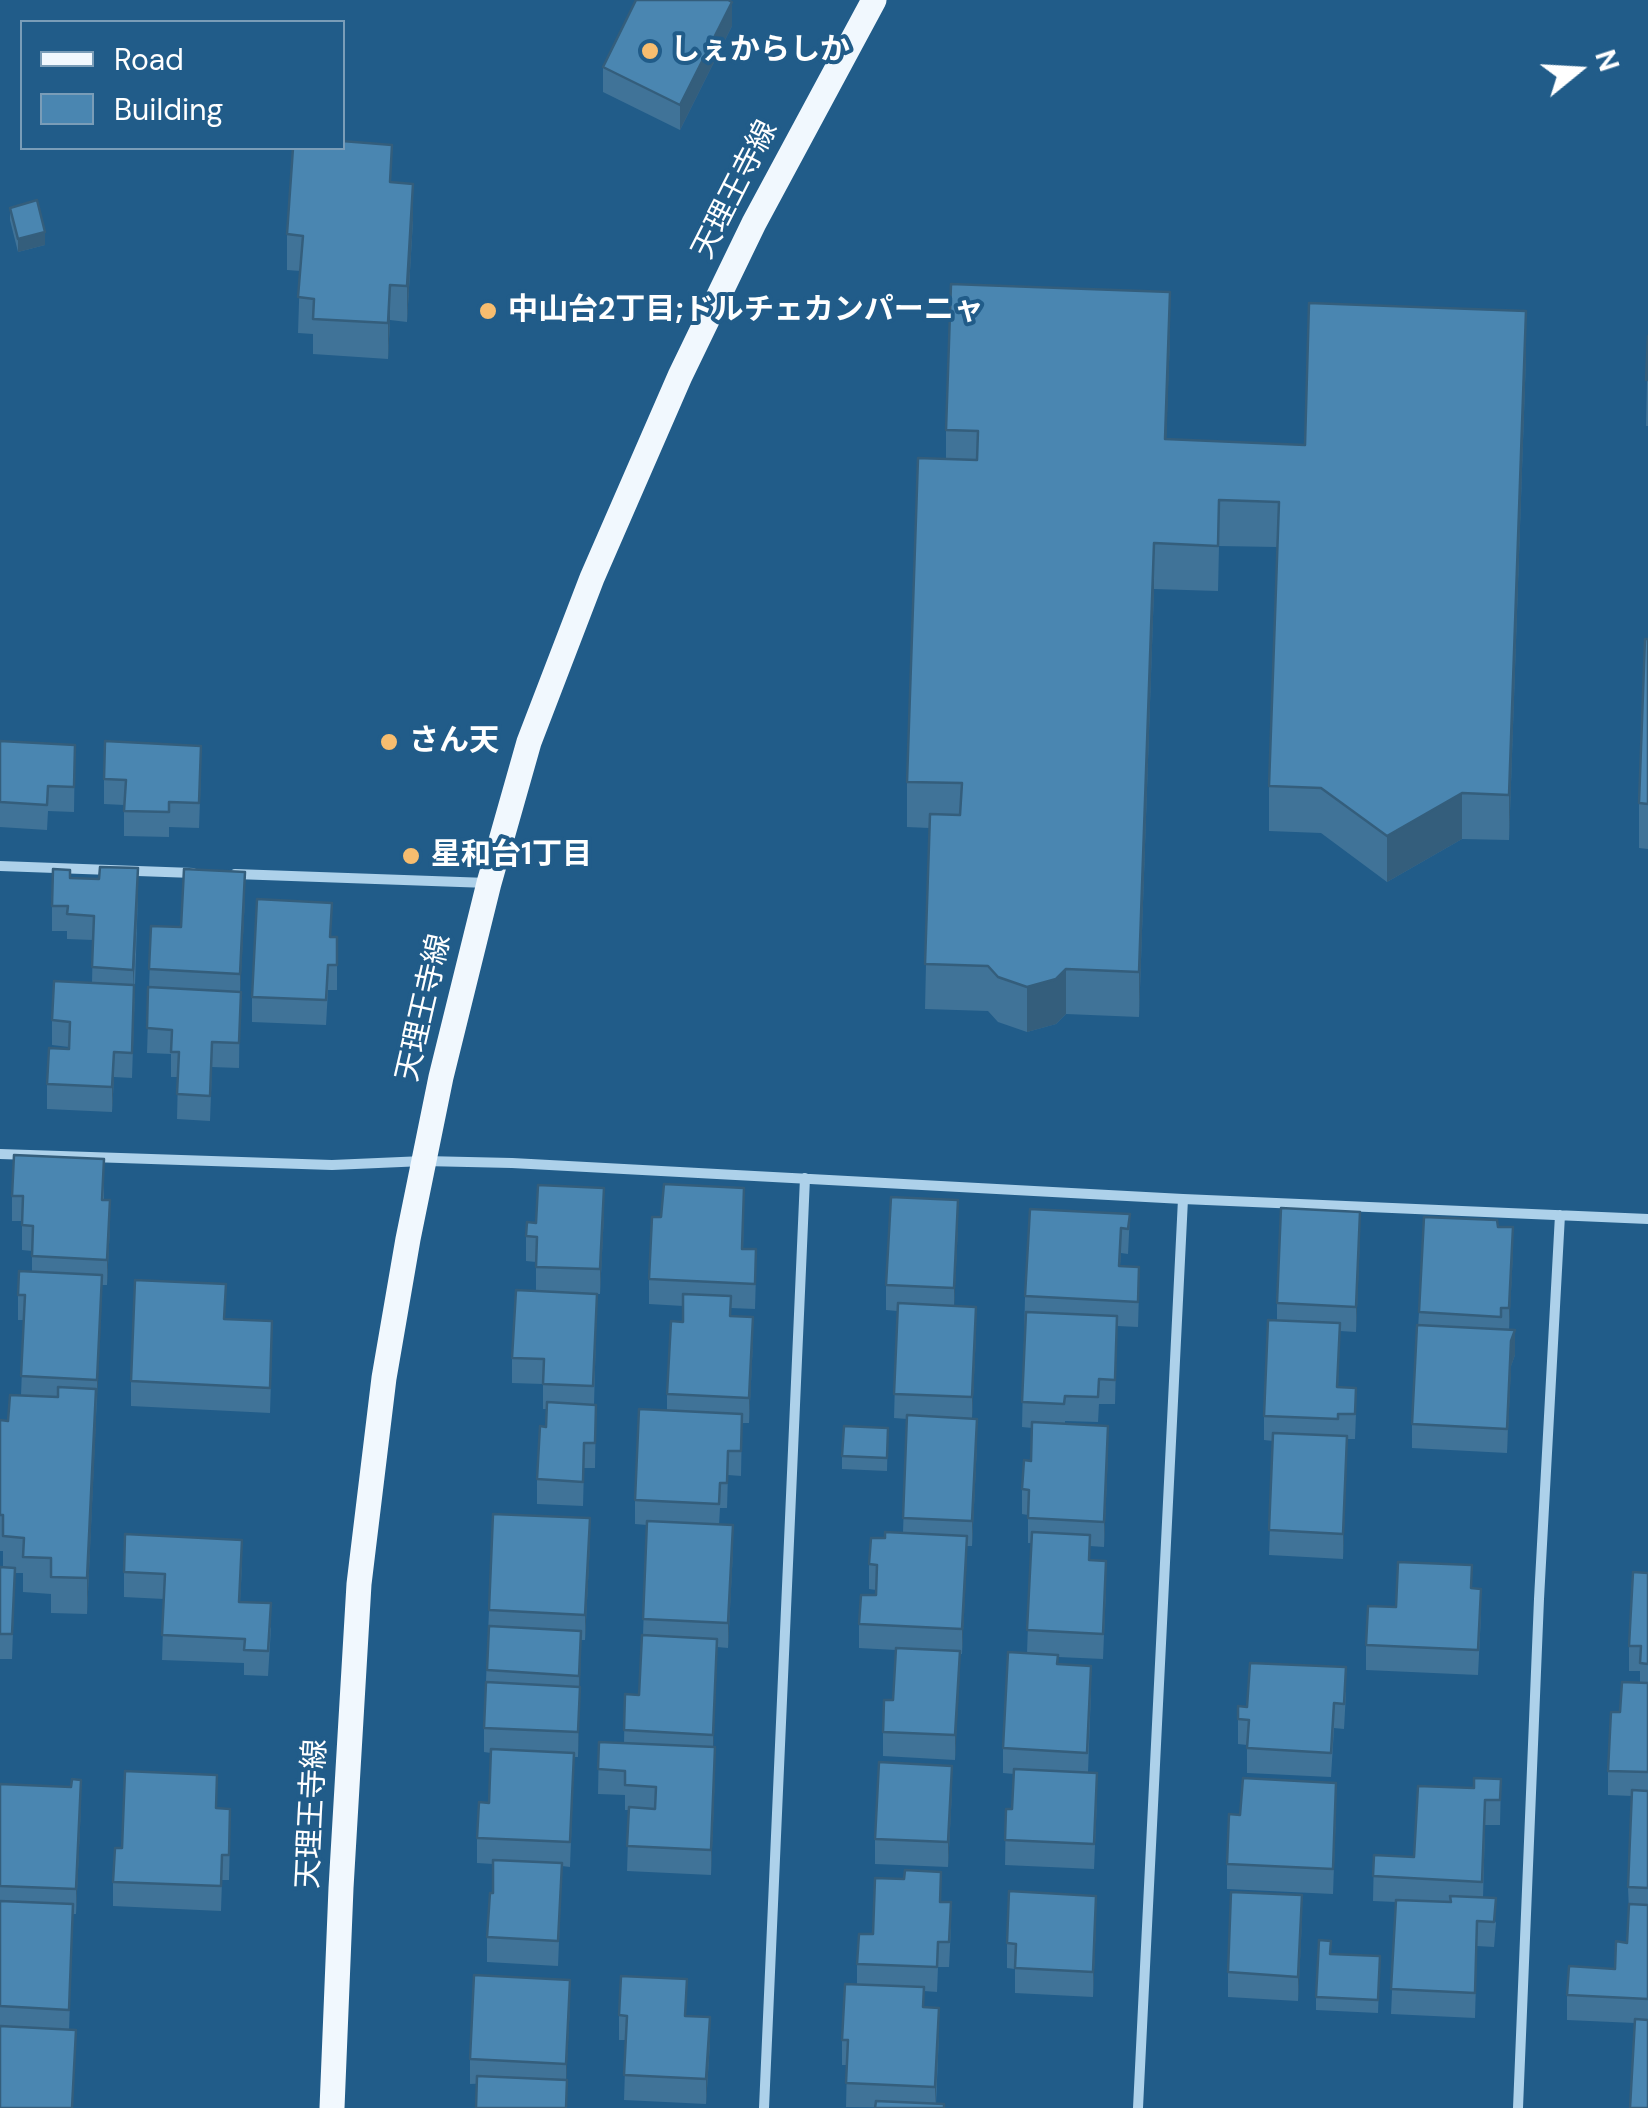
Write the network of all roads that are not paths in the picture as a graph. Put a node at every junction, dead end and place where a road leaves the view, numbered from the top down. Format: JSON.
{"nodes":[{"id":1,"x":874,"y":0,"type":"edge"},
{"id":2,"x":0,"y":866,"type":"edge"},
{"id":3,"x":210,"y":873,"type":"edge"},
{"id":4,"x":230,"y":874,"type":"edge"},
{"id":5,"x":489,"y":883,"type":"junction"},
{"id":6,"x":0,"y":1154,"type":"edge"},
{"id":7,"x":424,"y":1161,"type":"junction"},
{"id":8,"x":805,"y":1178,"type":"junction"},
{"id":9,"x":1182,"y":1199,"type":"junction"},
{"id":10,"x":1560,"y":1215,"type":"junction"},
{"id":11,"x":1648,"y":1219,"type":"edge"},
{"id":12,"x":332,"y":2108,"type":"edge"},
{"id":13,"x":764,"y":2108,"type":"edge"},
{"id":14,"x":1138,"y":2108,"type":"edge"},
{"id":15,"x":1518,"y":2108,"type":"edge"}],
"edges":[{"from":1,"to":5,"type":"main road","name":"天理王寺線"},
{"from":2,"to":3,"type":"street"},
{"from":4,"to":5,"type":"street"},
{"from":5,"to":7,"type":"main road","name":"天理王寺線"},
{"from":6,"to":7,"type":"street"},
{"from":7,"to":8,"type":"street"},
{"from":7,"to":12,"type":"main road","name":"天理王寺線"},
{"from":8,"to":9,"type":"street"},
{"from":8,"to":13,"type":"street"},
{"from":9,"to":10,"type":"street"},
{"from":9,"to":14,"type":"street"},
{"from":10,"to":11,"type":"street"},
{"from":10,"to":15,"type":"street"}]}
